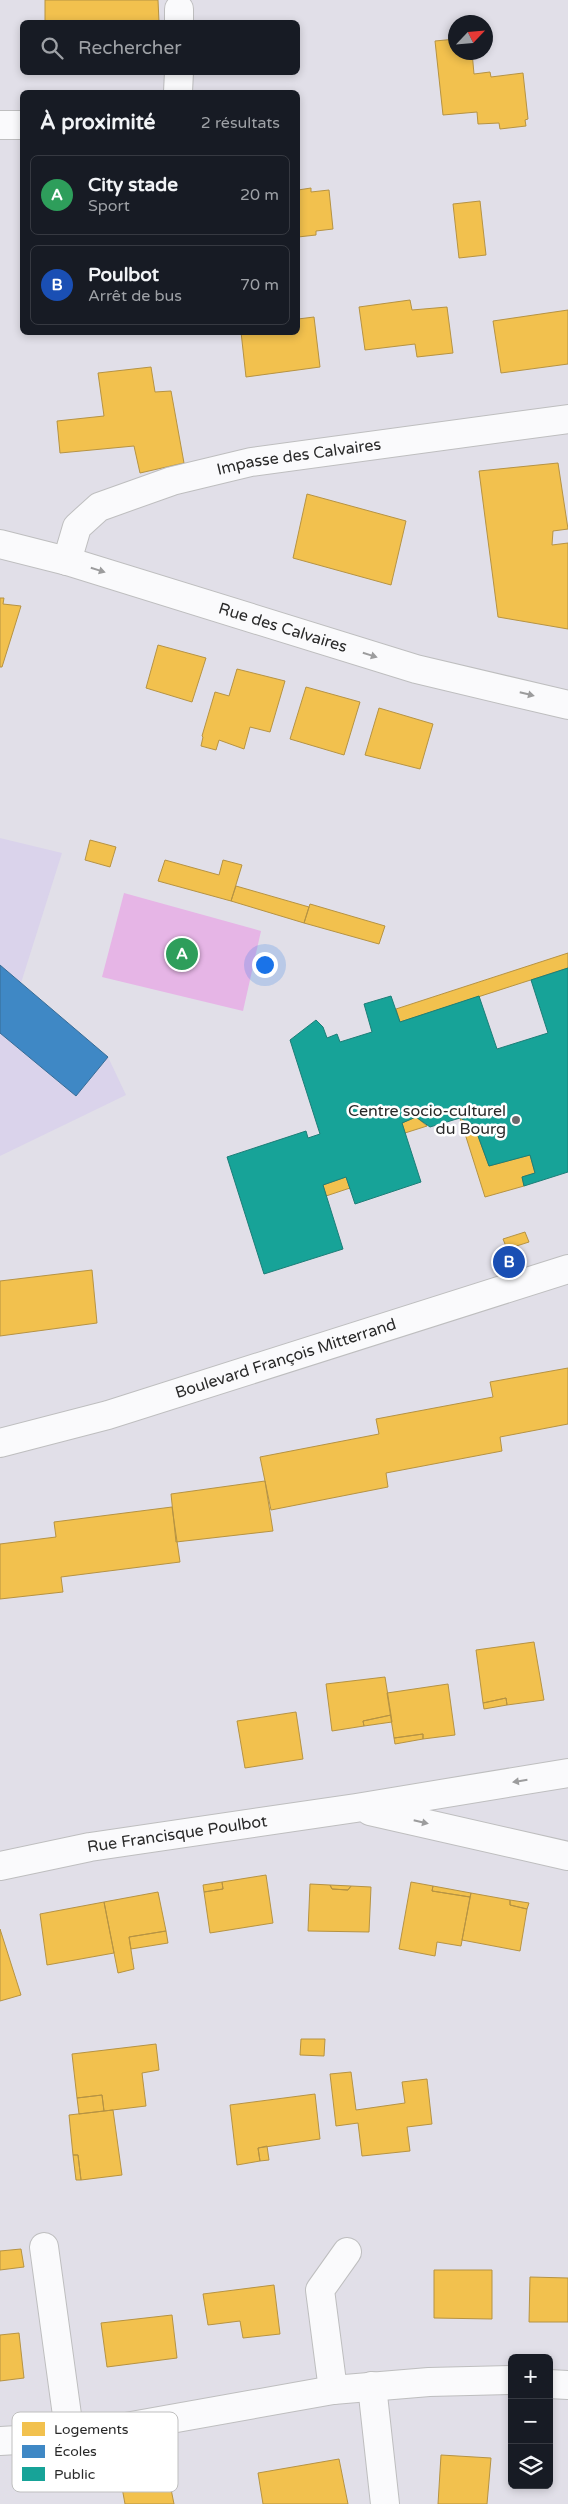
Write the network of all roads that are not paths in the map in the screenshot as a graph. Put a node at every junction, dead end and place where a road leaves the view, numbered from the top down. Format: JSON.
{"nodes":[{"id":1,"x":179,"y":75,"type":"edge"},
{"id":2,"x":178,"y":90,"type":"edge"},
{"id":3,"x":20,"y":125,"type":"edge"},
{"id":4,"x":0,"y":126,"type":"edge"},
{"id":5,"x":568,"y":419,"type":"edge"},
{"id":6,"x":0,"y":544,"type":"edge"},
{"id":7,"x":67,"y":561,"type":"junction"},
{"id":8,"x":568,"y":705,"type":"edge"},
{"id":9,"x":568,"y":1269,"type":"edge"},
{"id":10,"x":0,"y":1443,"type":"edge"},
{"id":11,"x":568,"y":1773,"type":"edge"},
{"id":12,"x":356,"y":1808,"type":"junction"},
{"id":13,"x":568,"y":1856,"type":"edge"},
{"id":14,"x":0,"y":1866,"type":"edge"},
{"id":15,"x":44,"y":2247,"type":"dead end"},
{"id":16,"x":346,"y":2252,"type":"dead end"},
{"id":17,"x":508,"y":2380,"type":"edge"},
{"id":18,"x":553,"y":2384,"type":"edge"},
{"id":19,"x":568,"y":2385,"type":"edge"},
{"id":20,"x":372,"y":2386,"type":"junction"},
{"id":21,"x":333,"y":2390,"type":"junction"},
{"id":22,"x":67,"y":2412,"type":"edge"},
{"id":23,"x":178,"y":2418,"type":"edge"},
{"id":24,"x":385,"y":2504,"type":"edge"}],
"edges":[{"from":1,"to":2,"type":"street"},
{"from":3,"to":4,"type":"street"},
{"from":5,"to":7,"type":"street","name":"Impasse des Calvaires"},
{"from":6,"to":7,"type":"street","name":"Rue des Calvaires"},
{"from":7,"to":8,"type":"street","name":"Rue des Calvaires","one_way":true},
{"from":9,"to":10,"type":"street","name":"Boulevard François Mitterrand"},
{"from":11,"to":12,"type":"street","name":"Rue Francisque Poulbot","one_way":true},
{"from":12,"to":13,"type":"street","name":"Rue Francisque Poulbot","one_way":true},
{"from":12,"to":14,"type":"street","name":"Rue Francisque Poulbot"},
{"from":15,"to":22,"type":"street"},
{"from":16,"to":21,"type":"street"},
{"from":17,"to":20,"type":"street"},
{"from":18,"to":19,"type":"street"},
{"from":20,"to":21,"type":"street"},
{"from":20,"to":24,"type":"street"},
{"from":21,"to":23,"type":"street"}]}
